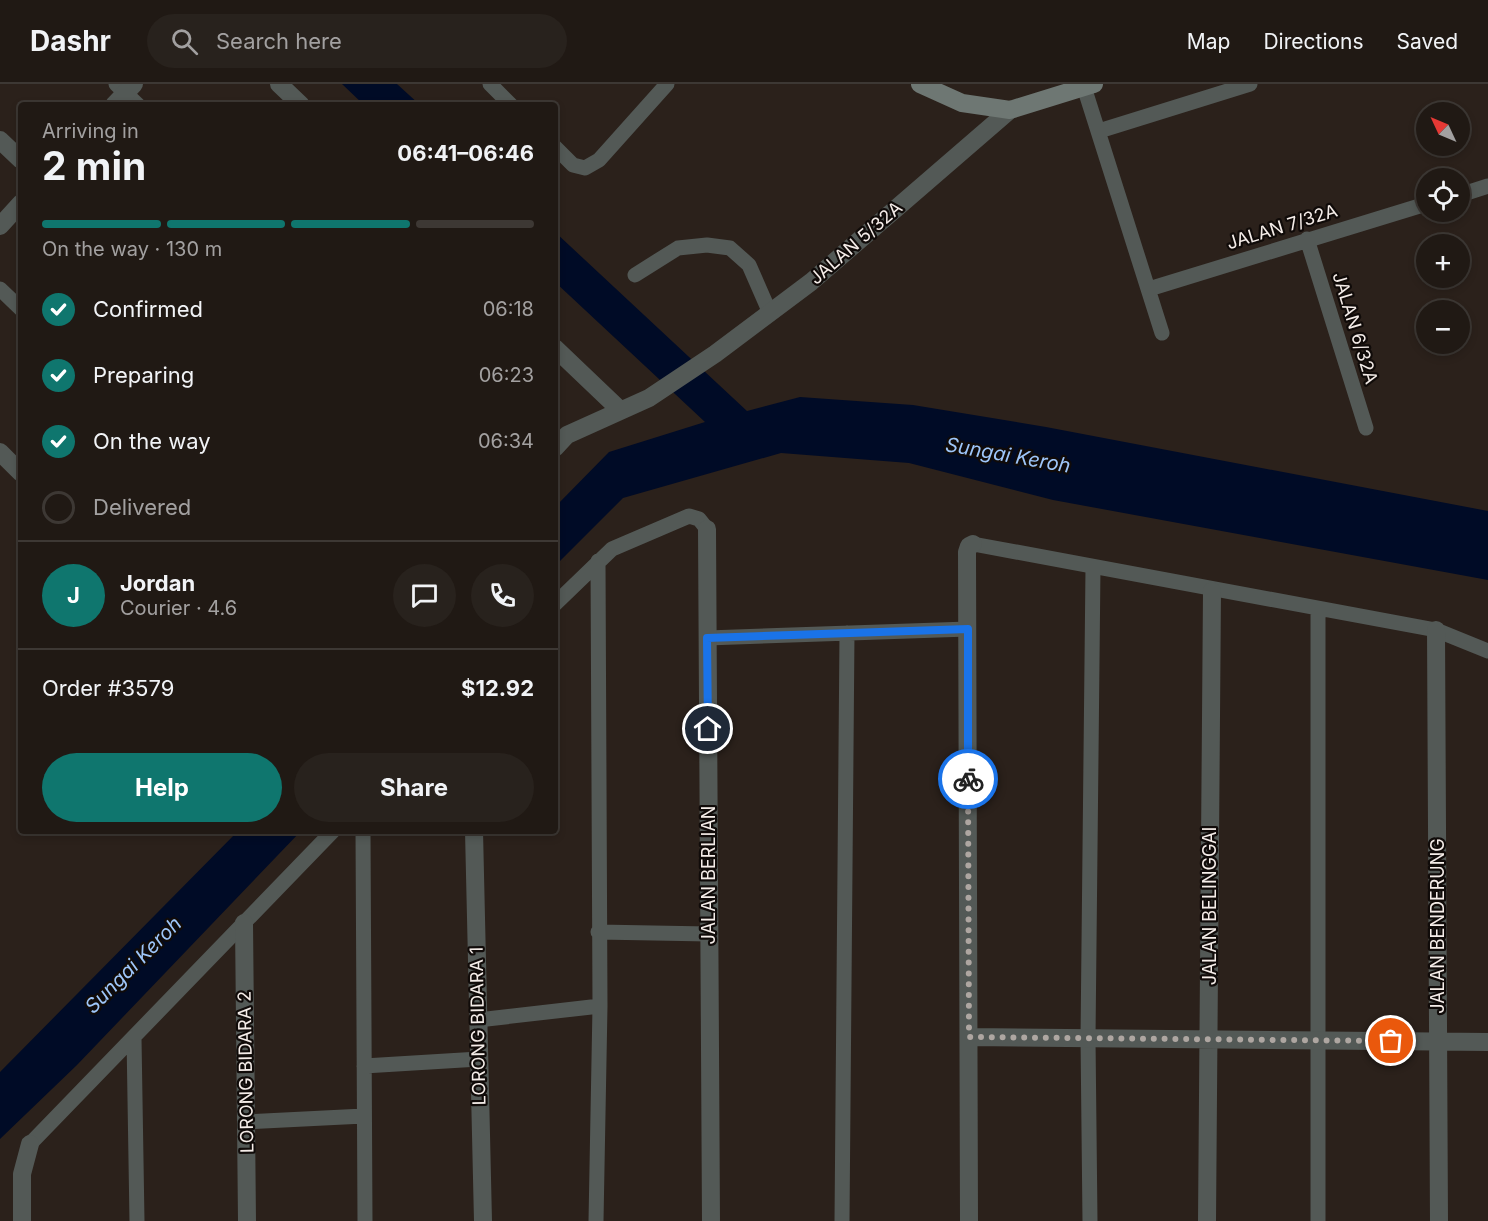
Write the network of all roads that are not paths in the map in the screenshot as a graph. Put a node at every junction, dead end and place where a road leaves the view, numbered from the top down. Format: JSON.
{"nodes":[{"id":1,"x":279,"y":84,"type":"edge"},
{"id":2,"x":490,"y":84,"type":"edge"},
{"id":3,"x":668,"y":84,"type":"edge"},
{"id":4,"x":920,"y":84,"type":"edge"},
{"id":5,"x":1250,"y":84,"type":"edge"},
{"id":6,"x":1089,"y":86,"type":"edge"},
{"id":7,"x":298,"y":102,"type":"edge"},
{"id":8,"x":508,"y":102,"type":"edge"},
{"id":9,"x":1010,"y":110,"type":"junction"},
{"id":10,"x":1099,"y":131,"type":"junction"},
{"id":11,"x":0,"y":140,"type":"edge"},
{"id":12,"x":558,"y":150,"type":"edge"},
{"id":13,"x":18,"y":157,"type":"edge"},
{"id":14,"x":1488,"y":186,"type":"edge"},
{"id":15,"x":1470,"y":192,"type":"edge"},
{"id":16,"x":18,"y":206,"type":"edge"},
{"id":17,"x":1416,"y":207,"type":"edge"},
{"id":18,"x":0,"y":226,"type":"edge"},
{"id":19,"x":1307,"y":239,"type":"junction"},
{"id":20,"x":635,"y":275,"type":"dead end"},
{"id":21,"x":0,"y":289,"type":"edge"},
{"id":22,"x":1149,"y":289,"type":"junction"},
{"id":23,"x":18,"y":306,"type":"edge"},
{"id":24,"x":770,"y":313,"type":"junction"},
{"id":25,"x":1162,"y":333,"type":"dead end"},
{"id":26,"x":558,"y":351,"type":"edge"},
{"id":27,"x":620,"y":410,"type":"junction"},
{"id":28,"x":1366,"y":428,"type":"dead end"},
{"id":29,"x":558,"y":445,"type":"edge"},
{"id":30,"x":0,"y":452,"type":"edge"},
{"id":31,"x":18,"y":470,"type":"edge"},
{"id":32,"x":707,"y":529,"type":"joint"},
{"id":33,"x":974,"y":544,"type":"joint"},
{"id":34,"x":598,"y":561,"type":"junction"},
{"id":35,"x":1093,"y":567,"type":"junction"},
{"id":36,"x":1212,"y":591,"type":"junction"},
{"id":37,"x":558,"y":601,"type":"edge"},
{"id":38,"x":1318,"y":609,"type":"junction"},
{"id":39,"x":968,"y":629,"type":"junction"},
{"id":40,"x":1436,"y":630,"type":"junction"},
{"id":41,"x":847,"y":633,"type":"junction"},
{"id":42,"x":707,"y":638,"type":"junction"},
{"id":43,"x":1488,"y":651,"type":"edge"},
{"id":44,"x":330,"y":834,"type":"edge"},
{"id":45,"x":363,"y":834,"type":"edge"},
{"id":46,"x":474,"y":834,"type":"edge"},
{"id":47,"x":244,"y":923,"type":"junction"},
{"id":48,"x":598,"y":932,"type":"junction"},
{"id":49,"x":709,"y":934,"type":"junction"},
{"id":50,"x":600,"y":1006,"type":"junction"},
{"id":51,"x":478,"y":1020,"type":"junction"},
{"id":52,"x":969,"y":1037,"type":"junction"},
{"id":53,"x":134,"y":1038,"type":"junction"},
{"id":54,"x":1088,"y":1038,"type":"junction"},
{"id":55,"x":1209,"y":1039,"type":"junction"},
{"id":56,"x":1320,"y":1040,"type":"junction"},
{"id":57,"x":1438,"y":1041,"type":"junction"},
{"id":58,"x":1488,"y":1042,"type":"edge"},
{"id":59,"x":479,"y":1059,"type":"junction"},
{"id":60,"x":364,"y":1066,"type":"junction"},
{"id":61,"x":364,"y":1116,"type":"junction"},
{"id":62,"x":246,"y":1122,"type":"junction"},
{"id":63,"x":30,"y":1144,"type":"joint"},
{"id":64,"x":22,"y":1221,"type":"edge"},
{"id":65,"x":137,"y":1221,"type":"edge"},
{"id":66,"x":247,"y":1221,"type":"edge"},
{"id":67,"x":365,"y":1221,"type":"edge"},
{"id":68,"x":483,"y":1221,"type":"edge"},
{"id":69,"x":596,"y":1221,"type":"edge"},
{"id":70,"x":711,"y":1221,"type":"edge"},
{"id":71,"x":842,"y":1221,"type":"edge"},
{"id":72,"x":969,"y":1221,"type":"edge"},
{"id":73,"x":1090,"y":1221,"type":"edge"},
{"id":74,"x":1207,"y":1221,"type":"edge"},
{"id":75,"x":1318,"y":1221,"type":"edge"},
{"id":76,"x":1439,"y":1221,"type":"edge"}],
"edges":[{"from":1,"to":7,"type":"street"},
{"from":2,"to":8,"type":"lane"},
{"from":3,"to":12,"type":"lane"},
{"from":4,"to":9,"type":"street"},
{"from":5,"to":10,"type":"lane"},
{"from":6,"to":9,"type":"street","name":"JALAN 5/32A"},
{"from":6,"to":10,"type":"lane"},
{"from":9,"to":24,"type":"street","name":"JALAN 5/32A"},
{"from":10,"to":22,"type":"lane"},
{"from":11,"to":13,"type":"street"},
{"from":14,"to":15,"type":"lane"},
{"from":16,"to":18,"type":"street"},
{"from":17,"to":19,"type":"lane","name":"JALAN 7/32A"},
{"from":19,"to":22,"type":"lane","name":"JALAN 7/32A"},
{"from":19,"to":28,"type":"lane","name":"JALAN 6/32A"},
{"from":20,"to":24,"type":"lane"},
{"from":21,"to":23,"type":"lane"},
{"from":22,"to":25,"type":"lane"},
{"from":24,"to":27,"type":"street","name":"JALAN 5/32A"},
{"from":26,"to":27,"type":"street"},
{"from":27,"to":29,"type":"street","name":"JALAN 5/32A"},
{"from":30,"to":31,"type":"street"},
{"from":32,"to":34,"type":"lane"},
{"from":32,"to":42,"type":"street","name":"JALAN BERLIAN"},
{"from":33,"to":35,"type":"lane"},
{"from":33,"to":39,"type":"street"},
{"from":34,"to":37,"type":"lane"},
{"from":34,"to":48,"type":"lane"},
{"from":35,"to":36,"type":"lane"},
{"from":35,"to":54,"type":"lane"},
{"from":36,"to":38,"type":"lane"},
{"from":36,"to":55,"type":"street","name":"JALAN BELINGGAI"},
{"from":38,"to":40,"type":"lane"},
{"from":38,"to":56,"type":"lane"},
{"from":39,"to":41,"type":"lane"},
{"from":39,"to":52,"type":"street"},
{"from":40,"to":43,"type":"lane"},
{"from":40,"to":57,"type":"street","name":"JALAN BENDERUNG"},
{"from":41,"to":42,"type":"lane"},
{"from":41,"to":71,"type":"lane"},
{"from":42,"to":49,"type":"street","name":"JALAN BERLIAN"},
{"from":44,"to":47,"type":"lane"},
{"from":45,"to":60,"type":"lane"},
{"from":46,"to":51,"type":"street","name":"LORONG BIDARA 1"},
{"from":47,"to":53,"type":"lane"},
{"from":47,"to":62,"type":"street","name":"LORONG BIDARA 2"},
{"from":48,"to":49,"type":"lane"},
{"from":48,"to":50,"type":"lane"},
{"from":49,"to":70,"type":"street","name":"JALAN BERLIAN"},
{"from":50,"to":51,"type":"lane"},
{"from":50,"to":69,"type":"lane"},
{"from":51,"to":59,"type":"street","name":"LORONG BIDARA 1"},
{"from":52,"to":54,"type":"street"},
{"from":52,"to":72,"type":"street"},
{"from":53,"to":63,"type":"lane"},
{"from":53,"to":65,"type":"lane"},
{"from":54,"to":55,"type":"street"},
{"from":54,"to":73,"type":"lane"},
{"from":55,"to":56,"type":"street"},
{"from":55,"to":74,"type":"street","name":"JALAN BELINGGAI"},
{"from":56,"to":57,"type":"street"},
{"from":56,"to":75,"type":"lane"},
{"from":57,"to":58,"type":"street"},
{"from":57,"to":76,"type":"street","name":"JALAN BENDERUNG"},
{"from":59,"to":60,"type":"lane"},
{"from":59,"to":68,"type":"street","name":"LORONG BIDARA 1"},
{"from":60,"to":61,"type":"lane"},
{"from":61,"to":62,"type":"lane"},
{"from":61,"to":67,"type":"lane"},
{"from":62,"to":66,"type":"street","name":"LORONG BIDARA 2"},
{"from":63,"to":64,"type":"street"}]}
